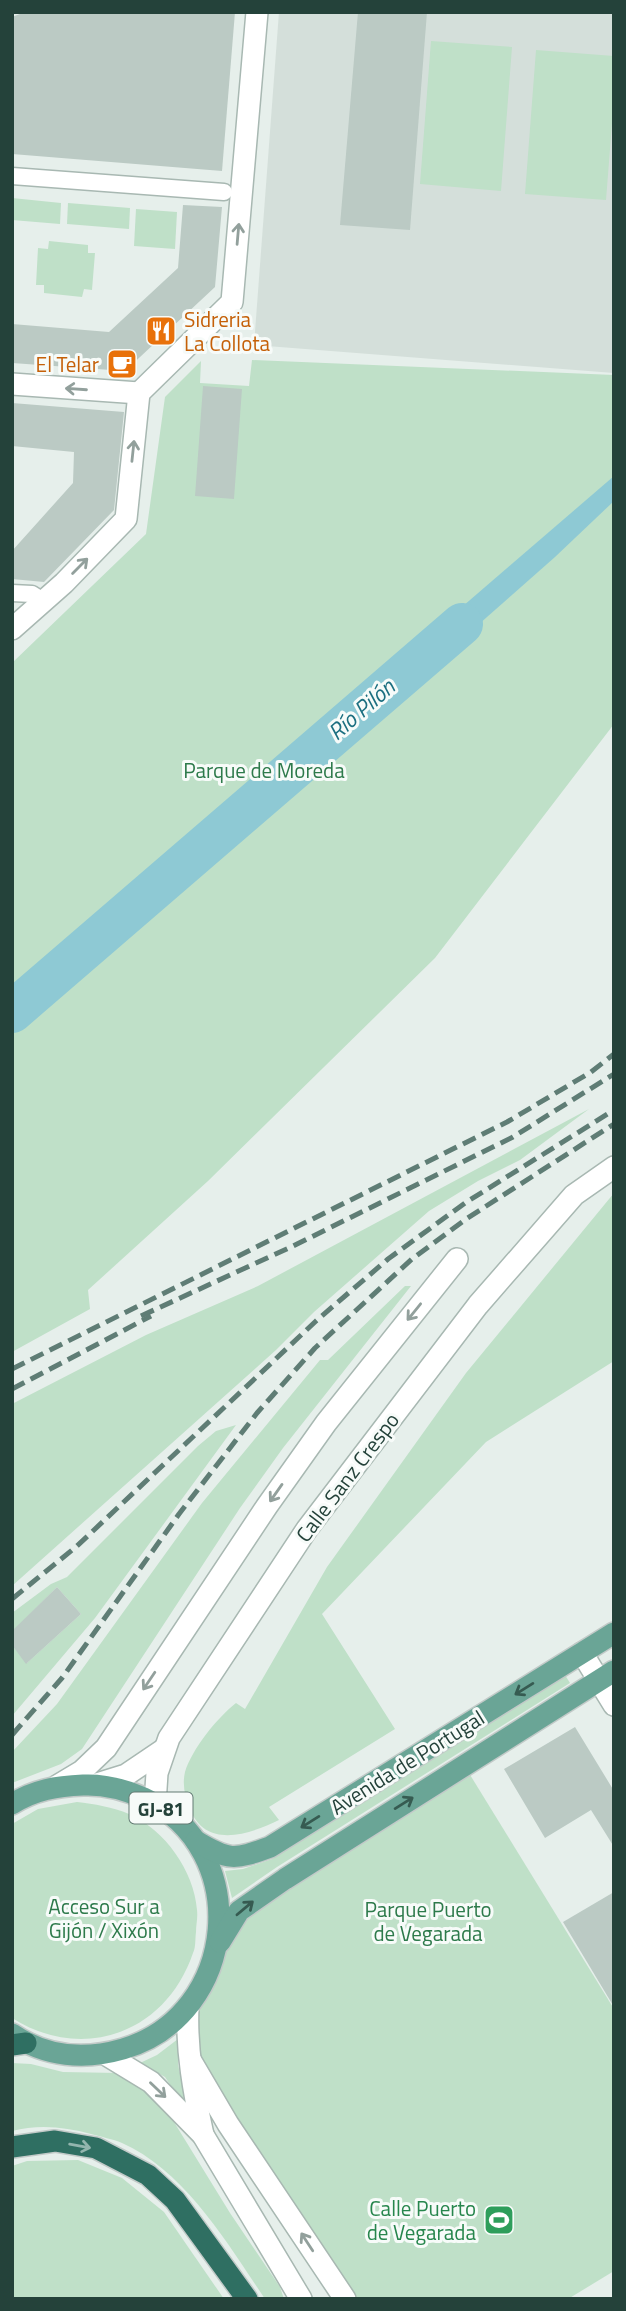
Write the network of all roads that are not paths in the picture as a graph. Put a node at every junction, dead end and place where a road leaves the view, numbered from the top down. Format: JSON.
{"nodes":[{"id":1,"x":257,"y":12,"type":"edge"},
{"id":2,"x":12,"y":176,"type":"edge"},
{"id":3,"x":224,"y":192,"type":"dead end"},
{"id":4,"x":12,"y":384,"type":"edge"},
{"id":5,"x":139,"y":393,"type":"junction"},
{"id":6,"x":12,"y":593,"type":"edge"},
{"id":7,"x":43,"y":601,"type":"junction"},
{"id":8,"x":12,"y":629,"type":"edge"},
{"id":9,"x":614,"y":1167,"type":"edge"},
{"id":10,"x":457,"y":1259,"type":"dead end"},
{"id":11,"x":614,"y":1633,"type":"edge"},
{"id":12,"x":582,"y":1653,"type":"junction"},
{"id":13,"x":606,"y":1675,"type":"edge"},
{"id":14,"x":614,"y":1705,"type":"edge"},
{"id":15,"x":163,"y":1750,"type":"junction"},
{"id":16,"x":97,"y":1784,"type":"junction"},
{"id":17,"x":57,"y":1786,"type":"junction"},
{"id":18,"x":12,"y":1804,"type":"edge"},
{"id":19,"x":155,"y":1804,"type":"junction"},
{"id":20,"x":194,"y":1839,"type":"junction"},
{"id":21,"x":217,"y":1947,"type":"junction"},
{"id":22,"x":188,"y":2007,"type":"junction"},
{"id":23,"x":17,"y":2041,"type":"edge"},
{"id":24,"x":105,"y":2054,"type":"junction"},
{"id":25,"x":191,"y":2062,"type":"junction"},
{"id":26,"x":203,"y":2135,"type":"junction"},
{"id":27,"x":12,"y":2147,"type":"edge"},
{"id":28,"x":247,"y":2299,"type":"edge"},
{"id":29,"x":301,"y":2299,"type":"edge"},
{"id":30,"x":345,"y":2299,"type":"edge"}],
"edges":[{"from":5,"to":1,"type":"street","one_way":true},
{"from":2,"to":3,"type":"street"},
{"from":5,"to":4,"type":"street","one_way":true},
{"from":7,"to":5,"type":"street","one_way":true},
{"from":6,"to":7,"type":"street"},
{"from":7,"to":8,"type":"street"},
{"from":9,"to":15,"type":"street","name":"Calle Sanz Crespo"},
{"from":10,"to":17,"type":"street","one_way":true},
{"from":11,"to":12,"type":"main road","name":"Avenida de Portugal"},
{"from":12,"to":13,"type":"street"},
{"from":12,"to":20,"type":"main road","name":"Avenida de Portugal","one_way":true},
{"from":13,"to":14,"type":"street"},
{"from":21,"to":13,"type":"main road","name":"Avenida de Portugal","one_way":true},
{"from":15,"to":16,"type":"street"},
{"from":15,"to":19,"type":"street","name":"Calle Sanz Crespo"},
{"from":16,"to":17,"type":"main road","number":"GJ-81"},
{"from":16,"to":19,"type":"main road","number":"GJ-81"},
{"from":17,"to":18,"type":"main road","number":"GJ-81"},
{"from":19,"to":20,"type":"main road","number":"GJ-81"},
{"from":20,"to":21,"type":"main road","number":"GJ-81"},
{"from":21,"to":22,"type":"main road","number":"GJ-81"},
{"from":22,"to":24,"type":"main road","number":"GJ-81"},
{"from":22,"to":25,"type":"street"},
{"from":23,"to":24,"type":"main road","number":"GJ-81"},
{"from":24,"to":26,"type":"street","one_way":true},
{"from":25,"to":26,"type":"street"},
{"from":30,"to":25,"type":"street","one_way":true},
{"from":26,"to":29,"type":"street"},
{"from":27,"to":28,"type":"highway","one_way":true}]}
